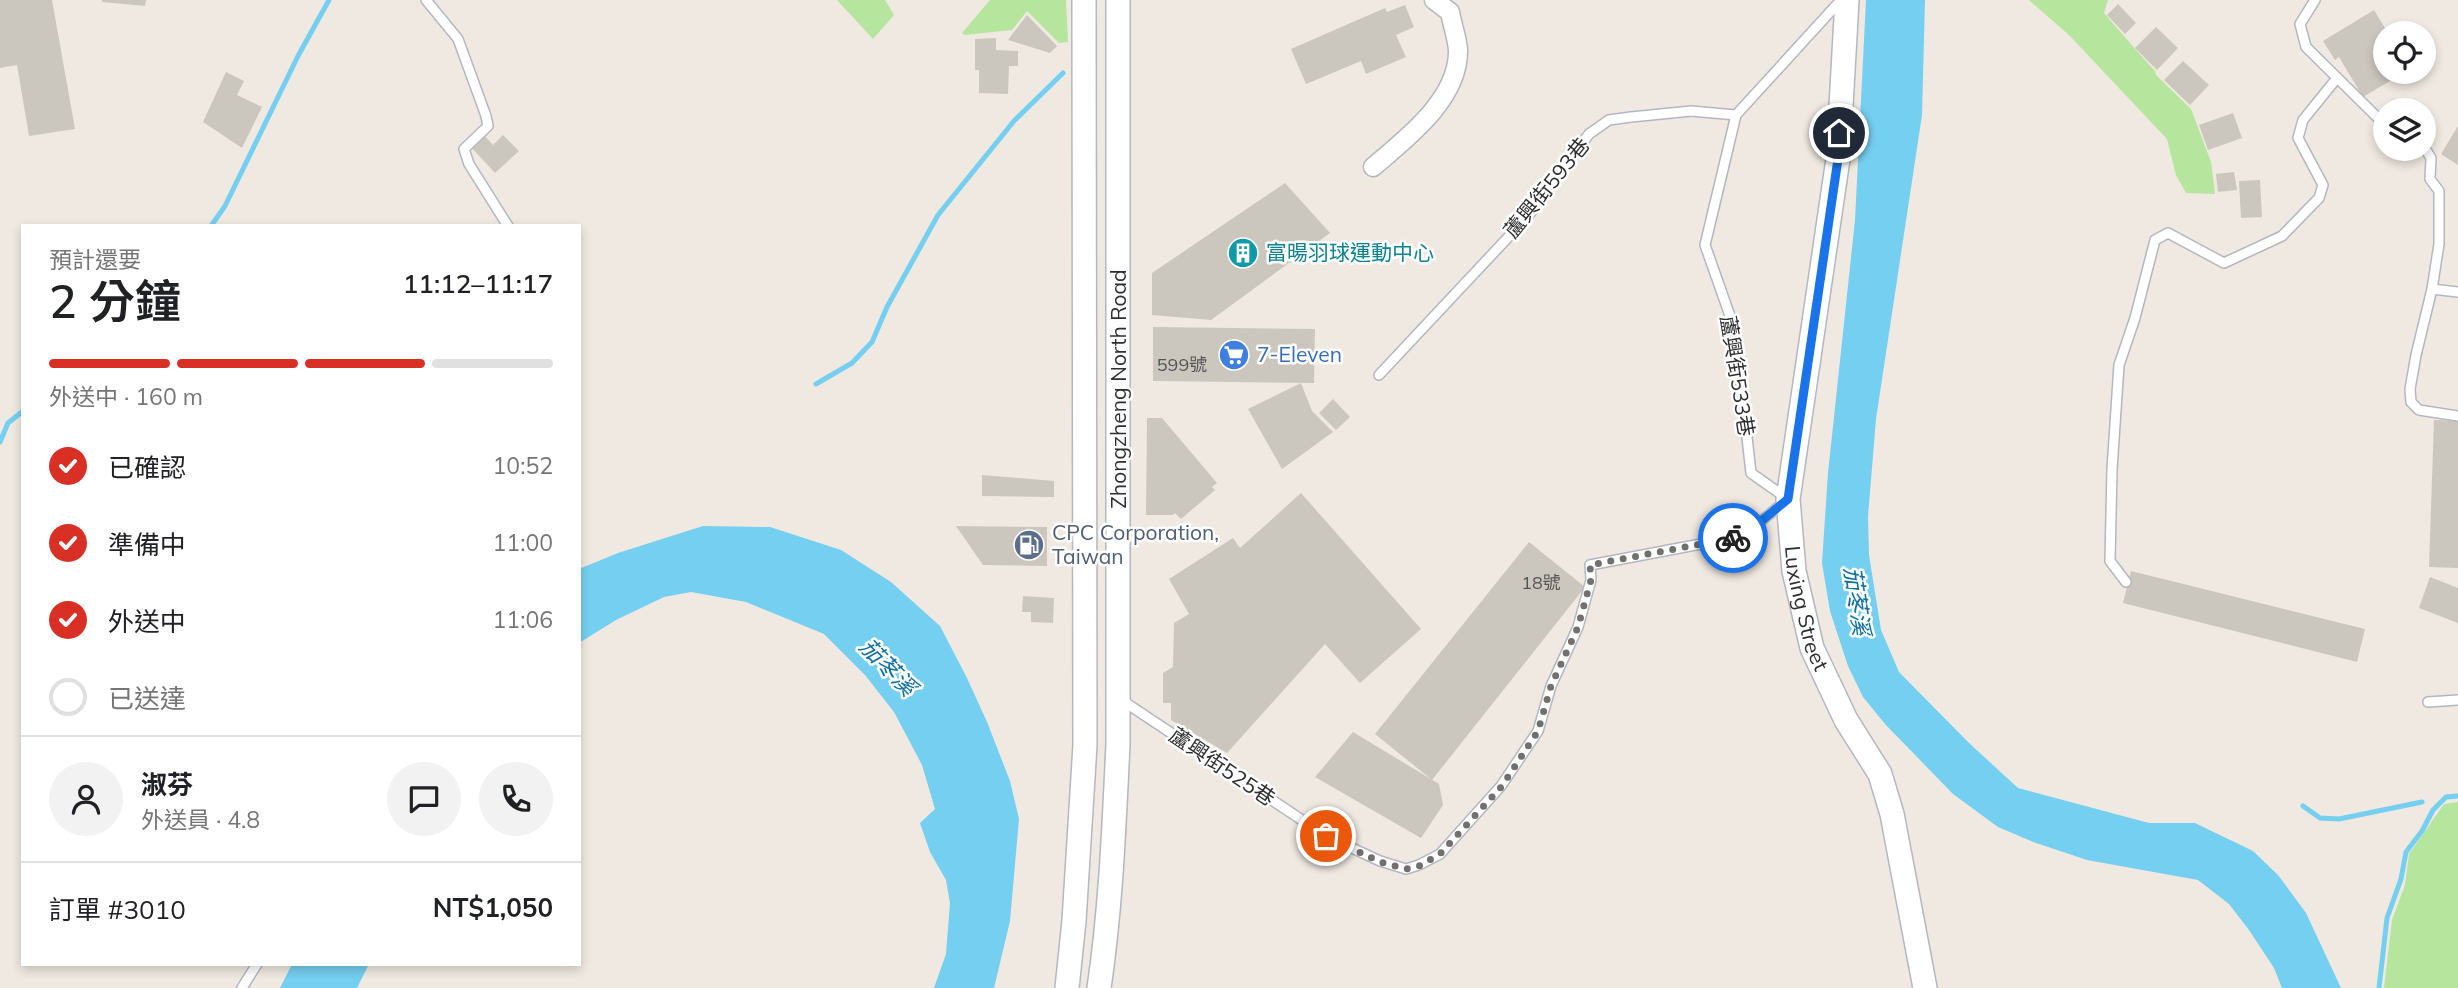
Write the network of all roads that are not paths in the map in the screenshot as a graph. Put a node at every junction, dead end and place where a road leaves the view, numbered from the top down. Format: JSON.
{"nodes":[{"id":1,"x":426,"y":0,"type":"edge"},
{"id":2,"x":1084,"y":0,"type":"edge"},
{"id":3,"x":1118,"y":0,"type":"edge"},
{"id":4,"x":1434,"y":0,"type":"edge"},
{"id":5,"x":1841,"y":0,"type":"edge"},
{"id":6,"x":1847,"y":0,"type":"edge"},
{"id":7,"x":2315,"y":0,"type":"edge"},
{"id":8,"x":2337,"y":78,"type":"junction"},
{"id":9,"x":2373,"y":113,"type":"edge"},
{"id":10,"x":1736,"y":115,"type":"junction"},
{"id":11,"x":2431,"y":161,"type":"edge"},
{"id":12,"x":1373,"y":167,"type":"dead end"},
{"id":13,"x":507,"y":224,"type":"edge"},
{"id":14,"x":2432,"y":289,"type":"junction"},
{"id":15,"x":2458,"y":292,"type":"edge"},
{"id":16,"x":1379,"y":375,"type":"dead end"},
{"id":17,"x":2458,"y":416,"type":"edge"},
{"id":18,"x":1788,"y":499,"type":"junction"},
{"id":19,"x":2126,"y":582,"type":"dead end"},
{"id":20,"x":1119,"y":698,"type":"junction"},
{"id":21,"x":2458,"y":700,"type":"edge"},
{"id":22,"x":2428,"y":702,"type":"dead end"},
{"id":23,"x":256,"y":966,"type":"edge"},
{"id":24,"x":1922,"y":985,"type":"edge"},
{"id":25,"x":242,"y":988,"type":"edge"},
{"id":26,"x":1067,"y":988,"type":"edge"},
{"id":27,"x":1100,"y":988,"type":"edge"}],
"edges":[{"from":1,"to":13,"type":"lane"},
{"from":2,"to":26,"type":"street","name":"Zhongzheng North Road"},
{"from":3,"to":20,"type":"street","name":"Zhongzheng North Road"},
{"from":4,"to":12,"type":"street"},
{"from":5,"to":10,"type":"lane"},
{"from":6,"to":18,"type":"street","name":"Luxing Street"},
{"from":7,"to":8,"type":"lane"},
{"from":8,"to":9,"type":"lane"},
{"from":8,"to":19,"type":"lane"},
{"from":10,"to":16,"type":"lane","name":"蘆興街593巷"},
{"from":10,"to":18,"type":"lane","name":"蘆興街533巷"},
{"from":11,"to":14,"type":"lane"},
{"from":14,"to":15,"type":"lane"},
{"from":14,"to":17,"type":"lane"},
{"from":18,"to":20,"type":"lane","name":"蘆興街525巷"},
{"from":18,"to":24,"type":"street","name":"Luxing Street"},
{"from":20,"to":27,"type":"street","name":"Zhongzheng North Road"},
{"from":21,"to":22,"type":"lane"},
{"from":23,"to":25,"type":"lane"}]}
